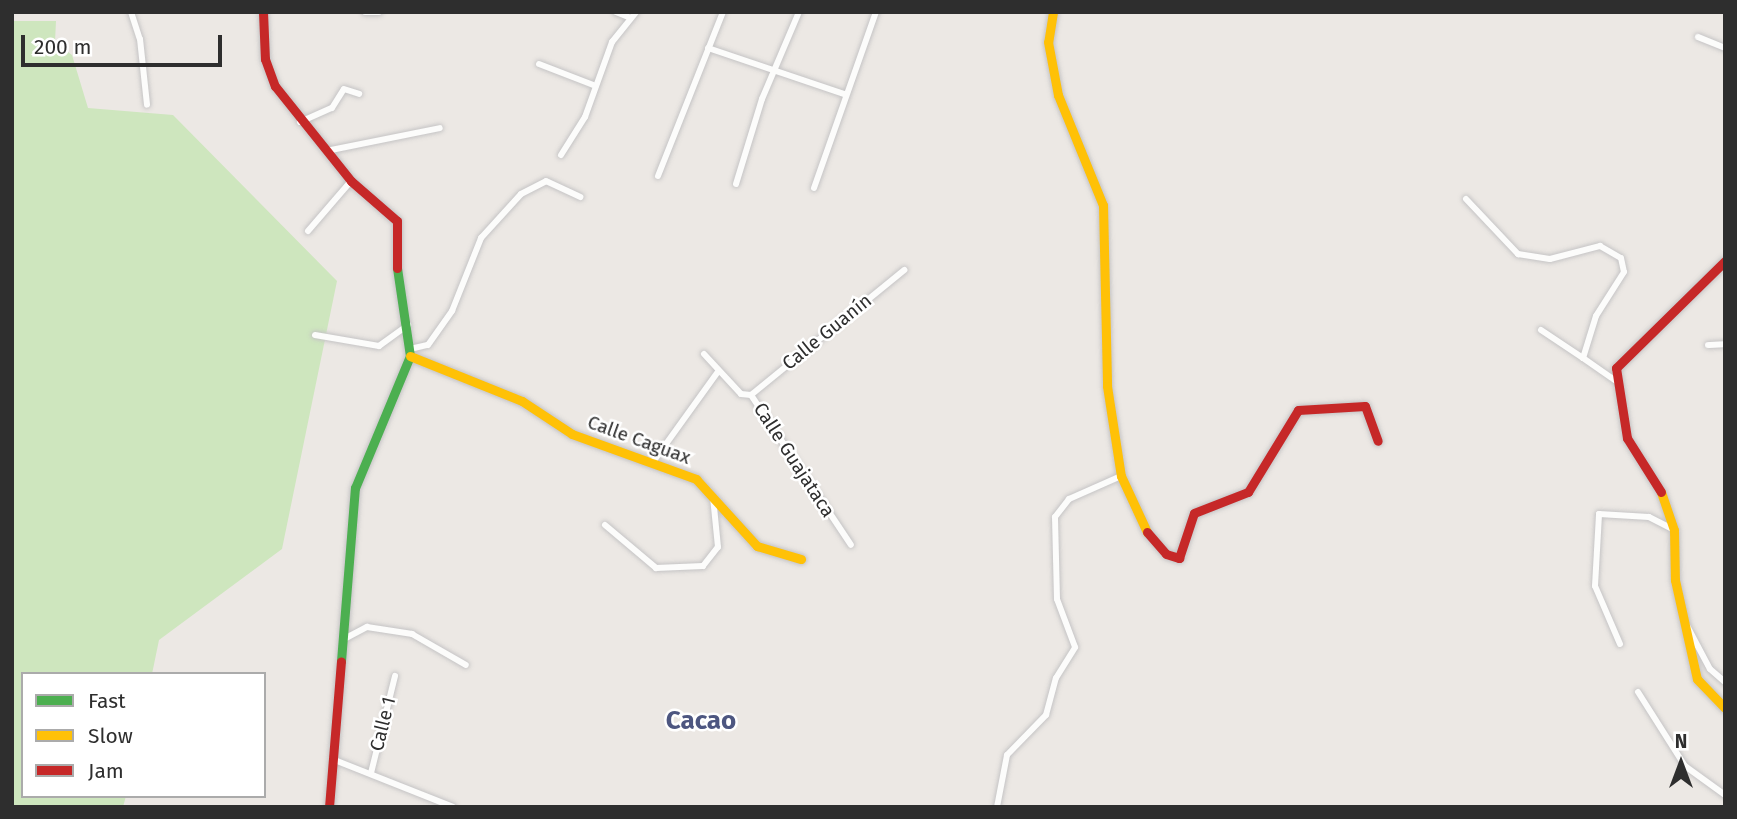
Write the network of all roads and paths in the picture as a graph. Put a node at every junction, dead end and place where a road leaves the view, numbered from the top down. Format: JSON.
{"nodes":[{"id":1,"x":131,"y":12,"type":"edge"},
{"id":2,"x":263,"y":12,"type":"edge"},
{"id":3,"x":365,"y":12,"type":"edge"},
{"id":4,"x":379,"y":12,"type":"edge"},
{"id":5,"x":616,"y":12,"type":"edge"},
{"id":6,"x":723,"y":12,"type":"edge"},
{"id":7,"x":799,"y":12,"type":"edge"},
{"id":8,"x":876,"y":12,"type":"edge"},
{"id":9,"x":1053,"y":12,"type":"edge"},
{"id":10,"x":634,"y":15,"type":"edge"},
{"id":11,"x":1698,"y":37,"type":"dead end"},
{"id":12,"x":708,"y":48,"type":"junction"},
{"id":13,"x":1725,"y":48,"type":"edge"},
{"id":14,"x":539,"y":64,"type":"dead end"},
{"id":15,"x":773,"y":69,"type":"junction"},
{"id":16,"x":596,"y":86,"type":"junction"},
{"id":17,"x":359,"y":93,"type":"dead end"},
{"id":18,"x":844,"y":94,"type":"junction"},
{"id":19,"x":147,"y":105,"type":"dead end"},
{"id":20,"x":300,"y":122,"type":"junction"},
{"id":21,"x":440,"y":128,"type":"dead end"},
{"id":22,"x":326,"y":151,"type":"junction"},
{"id":23,"x":561,"y":155,"type":"dead end"},
{"id":24,"x":658,"y":176,"type":"dead end"},
{"id":25,"x":351,"y":181,"type":"junction"},
{"id":26,"x":736,"y":184,"type":"dead end"},
{"id":27,"x":814,"y":188,"type":"dead end"},
{"id":28,"x":581,"y":197,"type":"dead end"},
{"id":29,"x":1466,"y":199,"type":"dead end"},
{"id":30,"x":308,"y":232,"type":"dead end"},
{"id":31,"x":1725,"y":261,"type":"edge"},
{"id":32,"x":904,"y":270,"type":"dead end"},
{"id":33,"x":408,"y":325,"type":"junction"},
{"id":34,"x":1541,"y":330,"type":"dead end"},
{"id":35,"x":315,"y":335,"type":"dead end"},
{"id":36,"x":1725,"y":344,"type":"edge"},
{"id":37,"x":1708,"y":345,"type":"dead end"},
{"id":38,"x":410,"y":353,"type":"junction"},
{"id":39,"x":704,"y":354,"type":"dead end"},
{"id":40,"x":1583,"y":358,"type":"junction"},
{"id":41,"x":717,"y":373,"type":"junction"},
{"id":42,"x":1616,"y":381,"type":"junction"},
{"id":43,"x":751,"y":395,"type":"junction"},
{"id":44,"x":1378,"y":441,"type":"dead end"},
{"id":45,"x":653,"y":462,"type":"junction"},
{"id":46,"x":1121,"y":476,"type":"junction"},
{"id":47,"x":712,"y":492,"type":"junction"},
{"id":48,"x":605,"y":525,"type":"dead end"},
{"id":49,"x":1674,"y":530,"type":"junction"},
{"id":50,"x":851,"y":545,"type":"dead end"},
{"id":51,"x":801,"y":559,"type":"dead end"},
{"id":52,"x":1684,"y":620,"type":"junction"},
{"id":53,"x":346,"y":638,"type":"junction"},
{"id":54,"x":1620,"y":644,"type":"dead end"},
{"id":55,"x":466,"y":665,"type":"dead end"},
{"id":56,"x":395,"y":676,"type":"dead end"},
{"id":57,"x":1725,"y":682,"type":"edge"},
{"id":58,"x":1638,"y":692,"type":"dead end"},
{"id":59,"x":1725,"y":708,"type":"edge"},
{"id":60,"x":332,"y":759,"type":"junction"},
{"id":61,"x":371,"y":773,"type":"junction"},
{"id":62,"x":1725,"y":794,"type":"edge"},
{"id":63,"x":329,"y":807,"type":"edge"},
{"id":64,"x":453,"y":807,"type":"edge"},
{"id":65,"x":997,"y":807,"type":"edge"}],
"edges":[{"from":1,"to":19,"type":"street"},
{"from":2,"to":20,"type":"street"},
{"from":3,"to":4,"type":"street"},
{"from":5,"to":10,"type":"street"},
{"from":6,"to":12,"type":"street"},
{"from":7,"to":15,"type":"street"},
{"from":8,"to":18,"type":"street"},
{"from":9,"to":46,"type":"street"},
{"from":10,"to":16,"type":"street"},
{"from":11,"to":13,"type":"street"},
{"from":12,"to":15,"type":"street"},
{"from":12,"to":24,"type":"street"},
{"from":14,"to":16,"type":"street"},
{"from":15,"to":18,"type":"street"},
{"from":15,"to":26,"type":"street"},
{"from":16,"to":23,"type":"street"},
{"from":17,"to":20,"type":"street"},
{"from":18,"to":27,"type":"street"},
{"from":20,"to":22,"type":"street"},
{"from":21,"to":22,"type":"street"},
{"from":22,"to":25,"type":"street"},
{"from":25,"to":30,"type":"street"},
{"from":25,"to":33,"type":"street"},
{"from":28,"to":38,"type":"street"},
{"from":29,"to":40,"type":"street"},
{"from":31,"to":42,"type":"street"},
{"from":32,"to":43,"type":"street","name":"Calle Guanín"},
{"from":33,"to":35,"type":"street"},
{"from":33,"to":38,"type":"street"},
{"from":34,"to":40,"type":"street"},
{"from":36,"to":37,"type":"street"},
{"from":38,"to":45,"type":"street","name":"Calle Caguax"},
{"from":38,"to":53,"type":"street"},
{"from":39,"to":41,"type":"street","name":"Calle Guajataca"},
{"from":40,"to":42,"type":"street"},
{"from":41,"to":43,"type":"street","name":"Calle Guajataca"},
{"from":41,"to":45,"type":"street"},
{"from":42,"to":49,"type":"street"},
{"from":43,"to":50,"type":"street","name":"Calle Guajataca"},
{"from":44,"to":46,"type":"street"},
{"from":45,"to":47,"type":"street","name":"Calle Caguax"},
{"from":46,"to":65,"type":"street"},
{"from":47,"to":48,"type":"street"},
{"from":47,"to":51,"type":"street","name":"Calle Caguax"},
{"from":49,"to":52,"type":"street"},
{"from":49,"to":54,"type":"street"},
{"from":52,"to":57,"type":"street"},
{"from":52,"to":59,"type":"street"},
{"from":53,"to":55,"type":"street"},
{"from":53,"to":60,"type":"street"},
{"from":56,"to":61,"type":"street","name":"Calle 1"},
{"from":58,"to":62,"type":"street"},
{"from":60,"to":61,"type":"street"},
{"from":60,"to":63,"type":"street"},
{"from":61,"to":64,"type":"street"}]}
